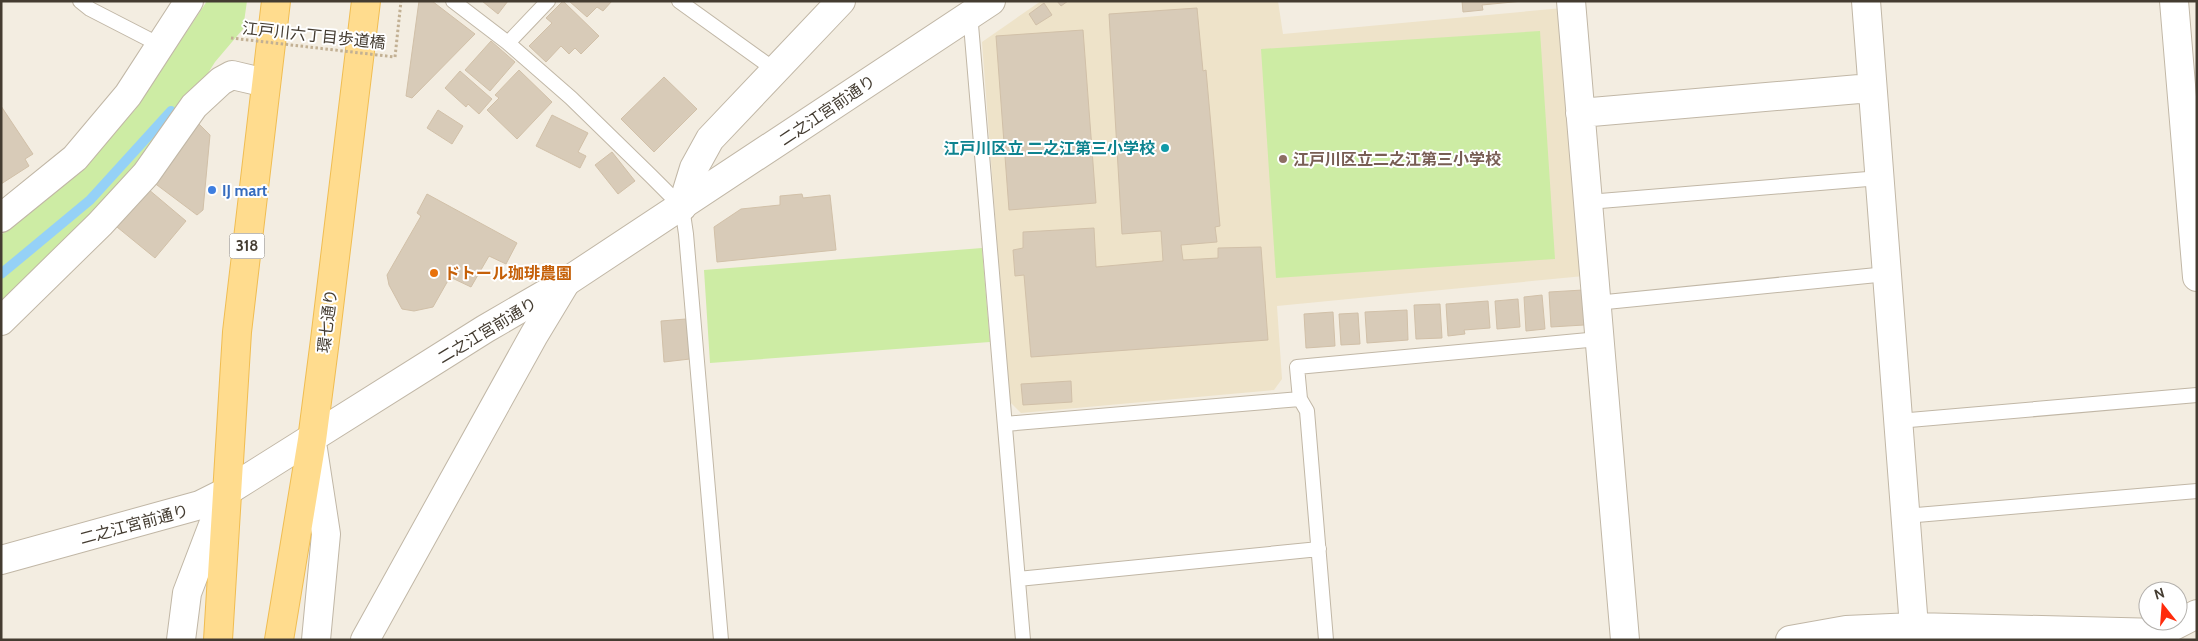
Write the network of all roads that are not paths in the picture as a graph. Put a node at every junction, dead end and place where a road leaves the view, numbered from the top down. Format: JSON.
{"nodes":[{"id":1,"x":80,"y":1,"type":"edge"},
{"id":2,"x":189,"y":1,"type":"edge"},
{"id":3,"x":276,"y":1,"type":"edge"},
{"id":4,"x":366,"y":1,"type":"edge"},
{"id":5,"x":453,"y":1,"type":"edge"},
{"id":6,"x":548,"y":1,"type":"edge"},
{"id":7,"x":680,"y":1,"type":"edge"},
{"id":8,"x":841,"y":1,"type":"edge"},
{"id":9,"x":1571,"y":1,"type":"edge"},
{"id":10,"x":1866,"y":1,"type":"edge"},
{"id":11,"x":2174,"y":1,"type":"edge"},
{"id":12,"x":977,"y":6,"type":"edge"},
{"id":13,"x":508,"y":43,"type":"junction"},
{"id":14,"x":160,"y":45,"type":"junction"},
{"id":15,"x":775,"y":70,"type":"junction"},
{"id":16,"x":266,"y":83,"type":"junction"},
{"id":17,"x":1872,"y":88,"type":"junction"},
{"id":18,"x":2190,"y":104,"type":"edge"},
{"id":19,"x":1580,"y":113,"type":"junction"},
{"id":20,"x":1880,"y":178,"type":"junction"},
{"id":21,"x":1588,"y":202,"type":"junction"},
{"id":22,"x":682,"y":207,"type":"junction"},
{"id":23,"x":1,"y":218,"type":"edge"},
{"id":24,"x":1886,"y":274,"type":"junction"},
{"id":25,"x":2197,"y":277,"type":"edge"},
{"id":26,"x":566,"y":282,"type":"junction"},
{"id":27,"x":1596,"y":303,"type":"junction"},
{"id":28,"x":1,"y":321,"type":"edge"},
{"id":29,"x":1599,"y":338,"type":"junction"},
{"id":30,"x":2197,"y":395,"type":"edge"},
{"id":31,"x":1300,"y":399,"type":"junction"},
{"id":32,"x":1898,"y":421,"type":"junction"},
{"id":33,"x":1005,"y":424,"type":"junction"},
{"id":34,"x":312,"y":440,"type":"junction"},
{"id":35,"x":2197,"y":491,"type":"edge"},
{"id":36,"x":226,"y":492,"type":"junction"},
{"id":37,"x":1905,"y":516,"type":"junction"},
{"id":38,"x":1319,"y":549,"type":"junction"},
{"id":39,"x":1,"y":560,"type":"edge"},
{"id":40,"x":1018,"y":579,"type":"junction"},
{"id":41,"x":2197,"y":614,"type":"edge"},
{"id":42,"x":1914,"y":627,"type":"junction"},
{"id":43,"x":181,"y":640,"type":"edge"},
{"id":44,"x":218,"y":640,"type":"edge"},
{"id":45,"x":279,"y":640,"type":"edge"},
{"id":46,"x":316,"y":640,"type":"edge"},
{"id":47,"x":365,"y":640,"type":"edge"},
{"id":48,"x":721,"y":640,"type":"edge"},
{"id":49,"x":1023,"y":640,"type":"edge"},
{"id":50,"x":1326,"y":640,"type":"edge"},
{"id":51,"x":1625,"y":640,"type":"edge"},
{"id":52,"x":1790,"y":640,"type":"edge"}],
"edges":[{"from":1,"to":14,"type":"lane"},
{"from":2,"to":14,"type":"street"},
{"from":3,"to":16,"type":"main road","number":"318"},
{"from":4,"to":34,"type":"main road","name":"環七通り"},
{"from":5,"to":13,"type":"lane"},
{"from":6,"to":13,"type":"lane"},
{"from":7,"to":15,"type":"lane"},
{"from":8,"to":15,"type":"street"},
{"from":9,"to":19,"type":"street"},
{"from":10,"to":17,"type":"street"},
{"from":11,"to":18,"type":"street"},
{"from":12,"to":22,"type":"street","name":"二之江宮前通り"},
{"from":12,"to":33,"type":"lane"},
{"from":13,"to":22,"type":"lane"},
{"from":14,"to":23,"type":"street"},
{"from":15,"to":22,"type":"street"},
{"from":16,"to":28,"type":"street"},
{"from":16,"to":36,"type":"main road","number":"318"},
{"from":17,"to":19,"type":"street"},
{"from":17,"to":20,"type":"street"},
{"from":18,"to":25,"type":"street"},
{"from":19,"to":21,"type":"street"},
{"from":20,"to":21,"type":"lane"},
{"from":20,"to":24,"type":"street"},
{"from":21,"to":27,"type":"street"},
{"from":22,"to":26,"type":"street","name":"二之江宮前通り"},
{"from":22,"to":48,"type":"lane"},
{"from":24,"to":27,"type":"lane"},
{"from":24,"to":32,"type":"street"},
{"from":26,"to":34,"type":"street","name":"二之江宮前通り"},
{"from":26,"to":47,"type":"street"},
{"from":27,"to":29,"type":"street"},
{"from":29,"to":31,"type":"lane"},
{"from":29,"to":51,"type":"street"},
{"from":30,"to":32,"type":"lane"},
{"from":31,"to":33,"type":"lane"},
{"from":31,"to":38,"type":"lane"},
{"from":32,"to":37,"type":"street"},
{"from":33,"to":40,"type":"lane"},
{"from":34,"to":36,"type":"street","name":"二之江宮前通り"},
{"from":34,"to":45,"type":"main road","name":"環七通り"},
{"from":34,"to":46,"type":"street"},
{"from":35,"to":37,"type":"lane"},
{"from":36,"to":39,"type":"street","name":"二之江宮前通り"},
{"from":36,"to":43,"type":"street"},
{"from":36,"to":44,"type":"main road","number":"318"},
{"from":37,"to":42,"type":"street"},
{"from":38,"to":40,"type":"lane"},
{"from":38,"to":50,"type":"lane"},
{"from":40,"to":49,"type":"lane"},
{"from":41,"to":42,"type":"street"},
{"from":42,"to":52,"type":"street"}]}
